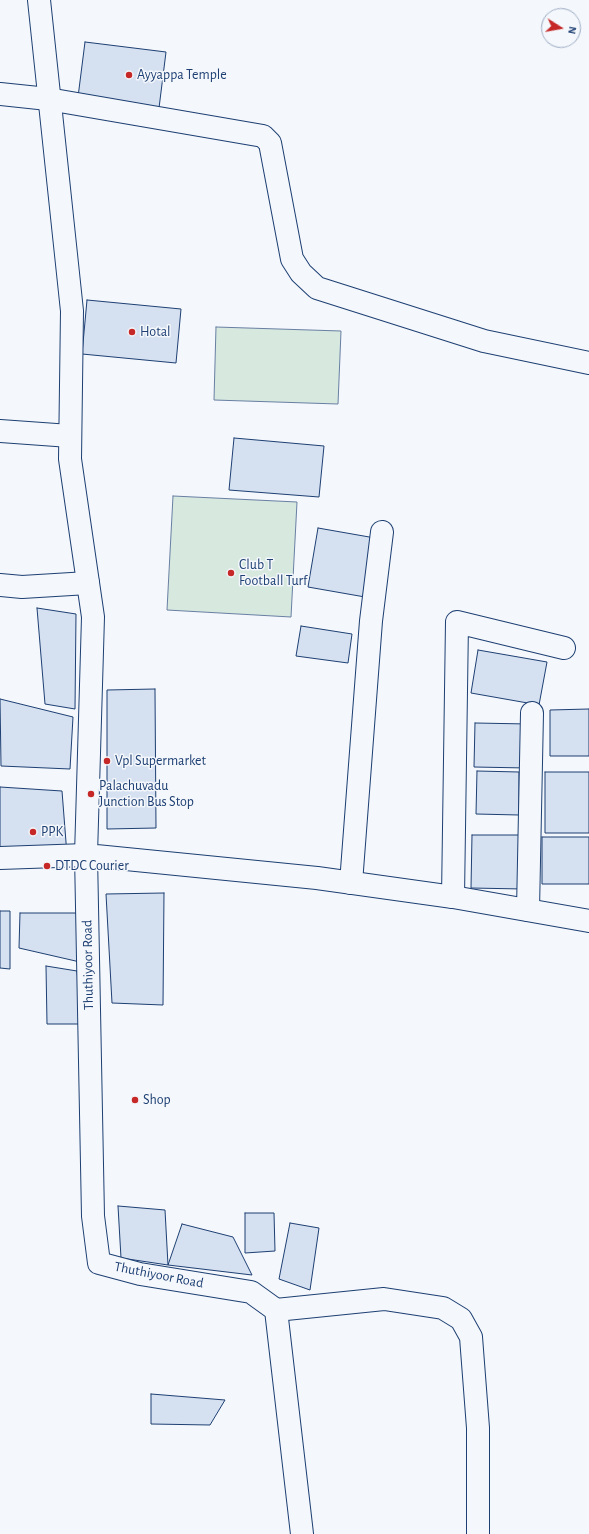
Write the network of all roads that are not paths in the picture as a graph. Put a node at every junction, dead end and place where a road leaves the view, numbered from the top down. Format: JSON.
{"nodes":[{"id":1,"x":39,"y":0,"type":"edge"},
{"id":2,"x":0,"y":94,"type":"edge"},
{"id":3,"x":48,"y":99,"type":"junction"},
{"id":4,"x":589,"y":362,"type":"edge"},
{"id":5,"x":0,"y":431,"type":"edge"},
{"id":6,"x":70,"y":436,"type":"junction"},
{"id":7,"x":382,"y":532,"type":"dead end"},
{"id":8,"x":88,"y":583,"type":"junction"},
{"id":9,"x":0,"y":585,"type":"edge"},
{"id":10,"x":564,"y":648,"type":"dead end"},
{"id":11,"x":532,"y":713,"type":"dead end"},
{"id":12,"x":86,"y":855,"type":"junction"},
{"id":13,"x":0,"y":858,"type":"edge"},
{"id":14,"x":351,"y":883,"type":"junction"},
{"id":15,"x":453,"y":897,"type":"junction"},
{"id":16,"x":528,"y":910,"type":"junction"},
{"id":17,"x":589,"y":920,"type":"edge"},
{"id":18,"x":276,"y":1310,"type":"junction"},
{"id":19,"x":302,"y":1534,"type":"edge"},
{"id":20,"x":478,"y":1534,"type":"edge"}],
"edges":[{"from":1,"to":3,"type":"street"},
{"from":2,"to":3,"type":"street"},
{"from":3,"to":4,"type":"street"},
{"from":3,"to":6,"type":"street"},
{"from":5,"to":6,"type":"street"},
{"from":6,"to":8,"type":"street"},
{"from":7,"to":14,"type":"street"},
{"from":8,"to":9,"type":"street"},
{"from":8,"to":12,"type":"street"},
{"from":10,"to":15,"type":"street"},
{"from":11,"to":16,"type":"street"},
{"from":12,"to":13,"type":"street"},
{"from":12,"to":14,"type":"street"},
{"from":12,"to":18,"type":"street","name":"Thuthiyoor Road"},
{"from":14,"to":15,"type":"street"},
{"from":15,"to":16,"type":"street"},
{"from":16,"to":17,"type":"street"},
{"from":18,"to":19,"type":"street"},
{"from":18,"to":20,"type":"street"}]}
